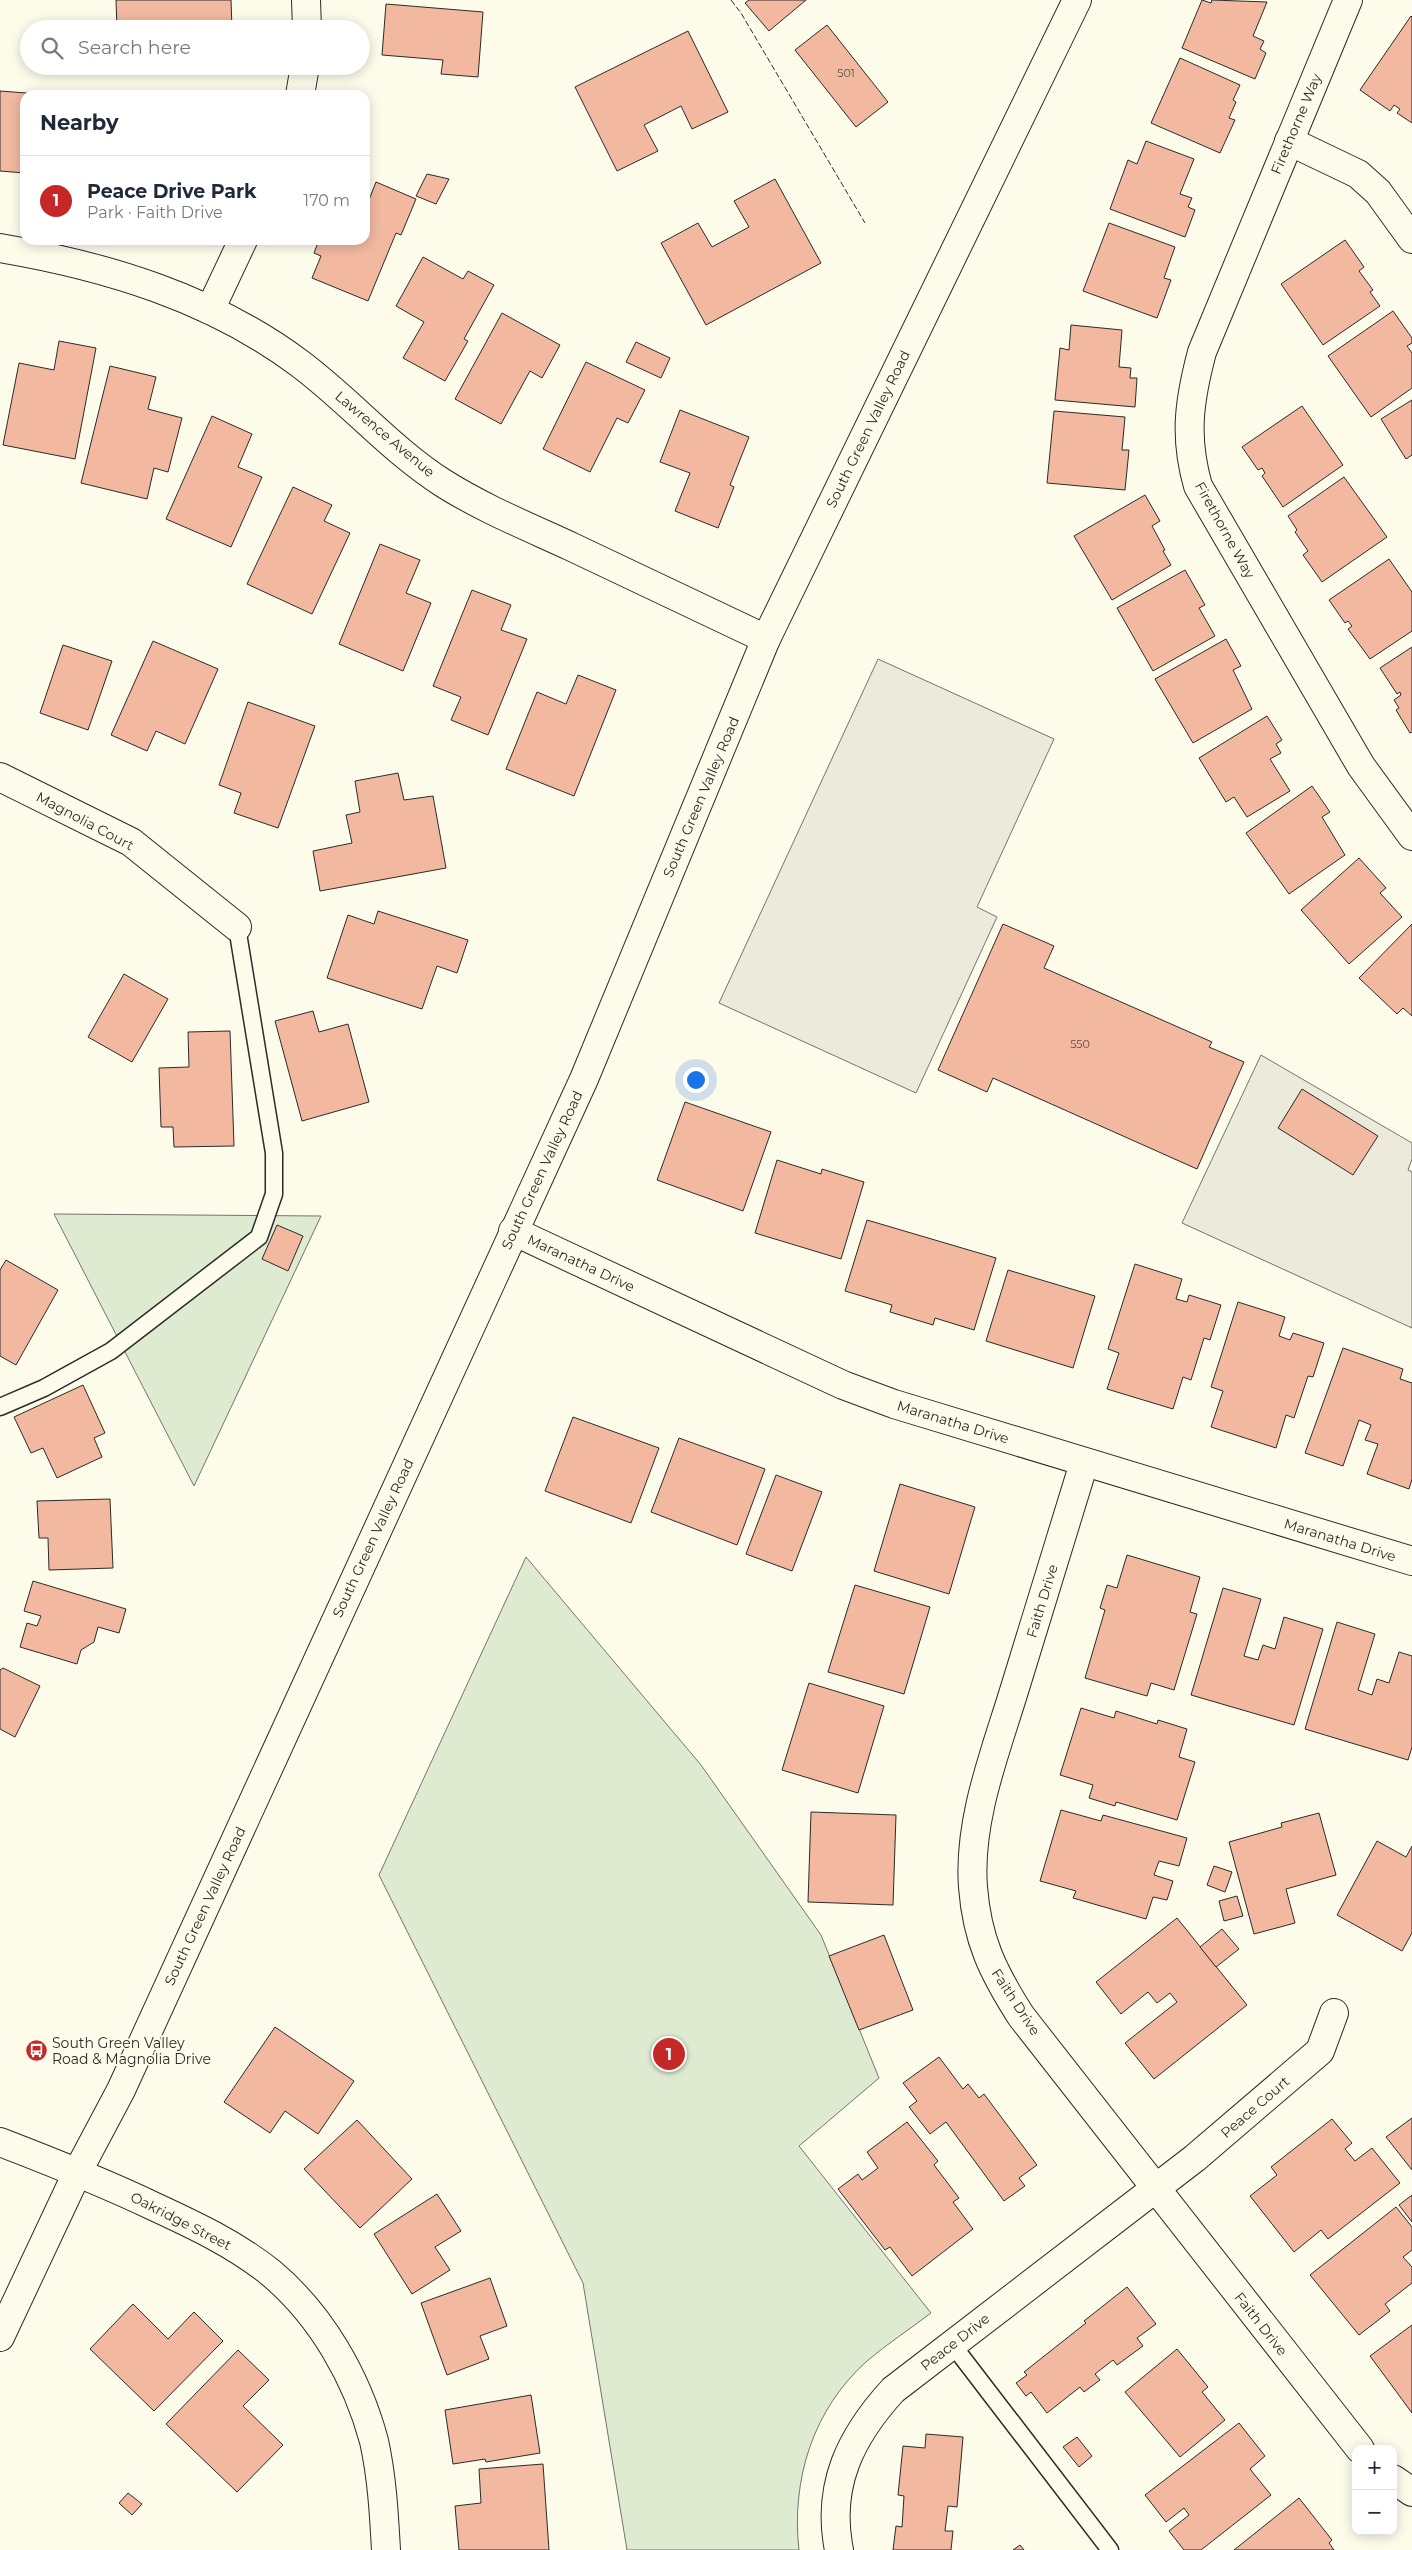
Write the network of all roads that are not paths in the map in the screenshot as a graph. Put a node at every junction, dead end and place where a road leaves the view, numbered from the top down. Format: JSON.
{"nodes":[{"id":1,"x":306,"y":0,"type":"edge"},
{"id":2,"x":1077,"y":0,"type":"edge"},
{"id":3,"x":1348,"y":0,"type":"edge"},
{"id":4,"x":307,"y":20,"type":"edge"},
{"id":5,"x":303,"y":75,"type":"edge"},
{"id":6,"x":301,"y":90,"type":"edge"},
{"id":7,"x":1289,"y":142,"type":"junction"},
{"id":8,"x":1412,"y":239,"type":"edge"},
{"id":9,"x":241,"y":245,"type":"edge"},
{"id":10,"x":0,"y":248,"type":"edge"},
{"id":11,"x":210,"y":310,"type":"junction"},
{"id":12,"x":766,"y":639,"type":"junction"},
{"id":13,"x":0,"y":777,"type":"edge"},
{"id":14,"x":1412,"y":836,"type":"edge"},
{"id":15,"x":237,"y":927,"type":"joint"},
{"id":16,"x":513,"y":1231,"type":"junction"},
{"id":17,"x":0,"y":1407,"type":"edge"},
{"id":18,"x":1084,"y":1463,"type":"junction"},
{"id":19,"x":1412,"y":1561,"type":"edge"},
{"id":20,"x":1334,"y":2013,"type":"dead end"},
{"id":21,"x":0,"y":2142,"type":"edge"},
{"id":22,"x":78,"y":2171,"type":"junction"},
{"id":23,"x":1156,"y":2187,"type":"junction"},
{"id":24,"x":0,"y":2336,"type":"edge"},
{"id":25,"x":952,"y":2344,"type":"junction"},
{"id":26,"x":1357,"y":2445,"type":"edge"},
{"id":27,"x":1397,"y":2482,"type":"edge"},
{"id":28,"x":1412,"y":2492,"type":"edge"},
{"id":29,"x":386,"y":2550,"type":"edge"},
{"id":30,"x":839,"y":2550,"type":"edge"},
{"id":31,"x":1110,"y":2550,"type":"edge"}],
"edges":[{"from":1,"to":4,"type":"street"},
{"from":2,"to":12,"type":"street","name":"South Green Valley Road"},
{"from":3,"to":7,"type":"street","name":"Firethorne Way"},
{"from":5,"to":6,"type":"street"},
{"from":7,"to":8,"type":"street"},
{"from":7,"to":14,"type":"street","name":"Firethorne Way"},
{"from":9,"to":11,"type":"street"},
{"from":10,"to":11,"type":"street","name":"Lawrence Avenue"},
{"from":11,"to":12,"type":"street","name":"Lawrence Avenue"},
{"from":12,"to":16,"type":"street","name":"South Green Valley Road"},
{"from":13,"to":15,"type":"street","name":"Magnolia Court"},
{"from":15,"to":17,"type":"lane"},
{"from":16,"to":18,"type":"street","name":"Maranatha Drive"},
{"from":16,"to":22,"type":"street","name":"South Green Valley Road"},
{"from":18,"to":19,"type":"street","name":"Maranatha Drive"},
{"from":18,"to":23,"type":"street","name":"Faith Drive"},
{"from":20,"to":23,"type":"street","name":"Peace Court"},
{"from":21,"to":22,"type":"street","name":"Oakridge Street"},
{"from":22,"to":24,"type":"street","name":"South Green Valley Road"},
{"from":22,"to":29,"type":"street","name":"Oakridge Street"},
{"from":23,"to":25,"type":"street","name":"Peace Drive"},
{"from":23,"to":26,"type":"street","name":"Faith Drive"},
{"from":25,"to":30,"type":"street","name":"Peace Drive"},
{"from":25,"to":31,"type":"lane"},
{"from":27,"to":28,"type":"street"}]}
